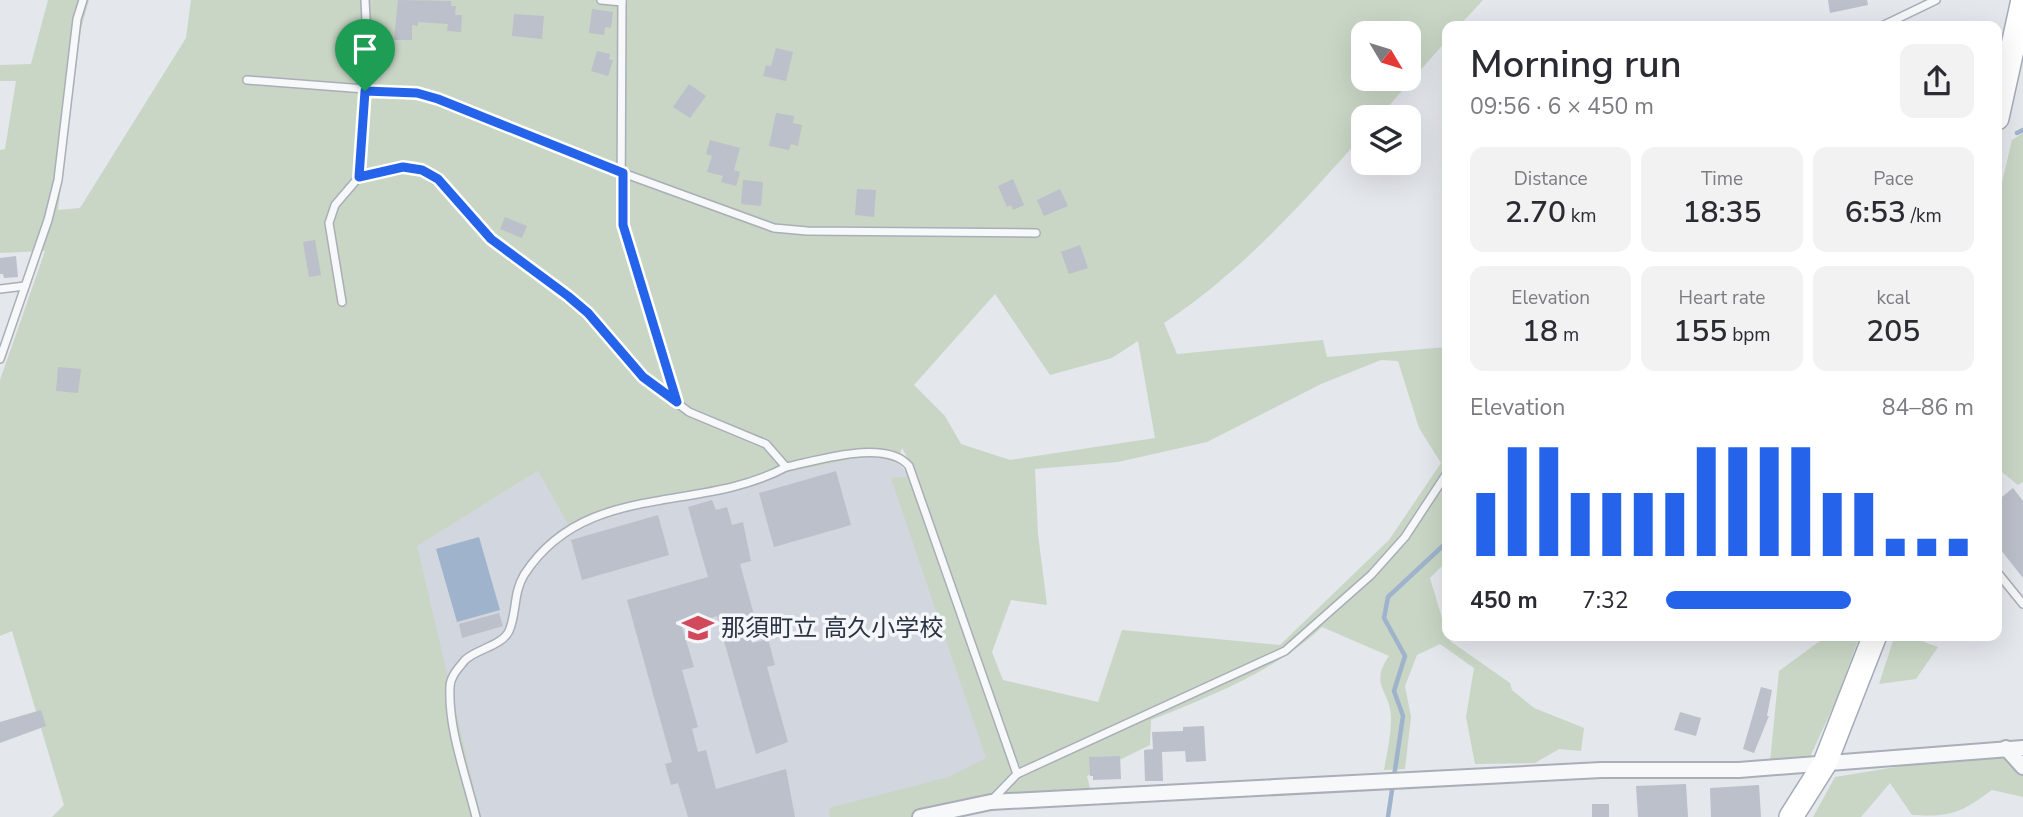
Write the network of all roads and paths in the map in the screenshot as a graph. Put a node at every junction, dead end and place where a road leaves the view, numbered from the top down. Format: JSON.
{"nodes":[{"id":1,"x":82,"y":0,"type":"edge"},
{"id":2,"x":365,"y":0,"type":"edge"},
{"id":3,"x":601,"y":0,"type":"edge"},
{"id":4,"x":1936,"y":0,"type":"edge"},
{"id":5,"x":2023,"y":0,"type":"edge"},
{"id":6,"x":622,"y":1,"type":"edge"},
{"id":7,"x":1892,"y":21,"type":"edge"},
{"id":8,"x":247,"y":80,"type":"dead end"},
{"id":9,"x":365,"y":91,"type":"junction"},
{"id":10,"x":2002,"y":95,"type":"edge"},
{"id":11,"x":623,"y":173,"type":"junction"},
{"id":12,"x":359,"y":177,"type":"junction"},
{"id":13,"x":1037,"y":233,"type":"dead end"},
{"id":14,"x":25,"y":286,"type":"junction"},
{"id":15,"x":0,"y":289,"type":"edge"},
{"id":16,"x":342,"y":302,"type":"dead end"},
{"id":17,"x":0,"y":359,"type":"edge"},
{"id":18,"x":677,"y":402,"type":"junction"},
{"id":19,"x":786,"y":467,"type":"junction"},
{"id":20,"x":1442,"y":481,"type":"edge"},
{"id":21,"x":2002,"y":578,"type":"edge"},
{"id":22,"x":2023,"y":604,"type":"edge"},
{"id":23,"x":1873,"y":641,"type":"edge"},
{"id":24,"x":2017,"y":746,"type":"edge"},
{"id":25,"x":1825,"y":763,"type":"junction"},
{"id":26,"x":2023,"y":767,"type":"edge"},
{"id":27,"x":1017,"y":774,"type":"junction"},
{"id":28,"x":991,"y":802,"type":"junction"},
{"id":29,"x":476,"y":817,"type":"edge"},
{"id":30,"x":920,"y":817,"type":"edge"},
{"id":31,"x":1791,"y":817,"type":"edge"}],
"edges":[{"from":1,"to":14,"type":"lane"},
{"from":2,"to":9,"type":"lane"},
{"from":3,"to":6,"type":"lane"},
{"from":4,"to":7,"type":"lane"},
{"from":5,"to":10,"type":"main road"},
{"from":6,"to":11,"type":"lane"},
{"from":8,"to":9,"type":"lane"},
{"from":9,"to":11,"type":"lane"},
{"from":9,"to":12,"type":"lane"},
{"from":11,"to":13,"type":"lane"},
{"from":11,"to":18,"type":"lane"},
{"from":12,"to":16,"type":"lane"},
{"from":12,"to":18,"type":"lane"},
{"from":14,"to":15,"type":"lane"},
{"from":14,"to":17,"type":"lane"},
{"from":18,"to":19,"type":"lane"},
{"from":19,"to":27,"type":"lane"},
{"from":19,"to":29,"type":"lane"},
{"from":20,"to":27,"type":"lane"},
{"from":21,"to":22,"type":"lane"},
{"from":23,"to":25,"type":"main road"},
{"from":24,"to":25,"type":"street"},
{"from":24,"to":26,"type":"street"},
{"from":25,"to":28,"type":"street"},
{"from":25,"to":31,"type":"main road"},
{"from":27,"to":28,"type":"lane"},
{"from":28,"to":30,"type":"street"}]}
